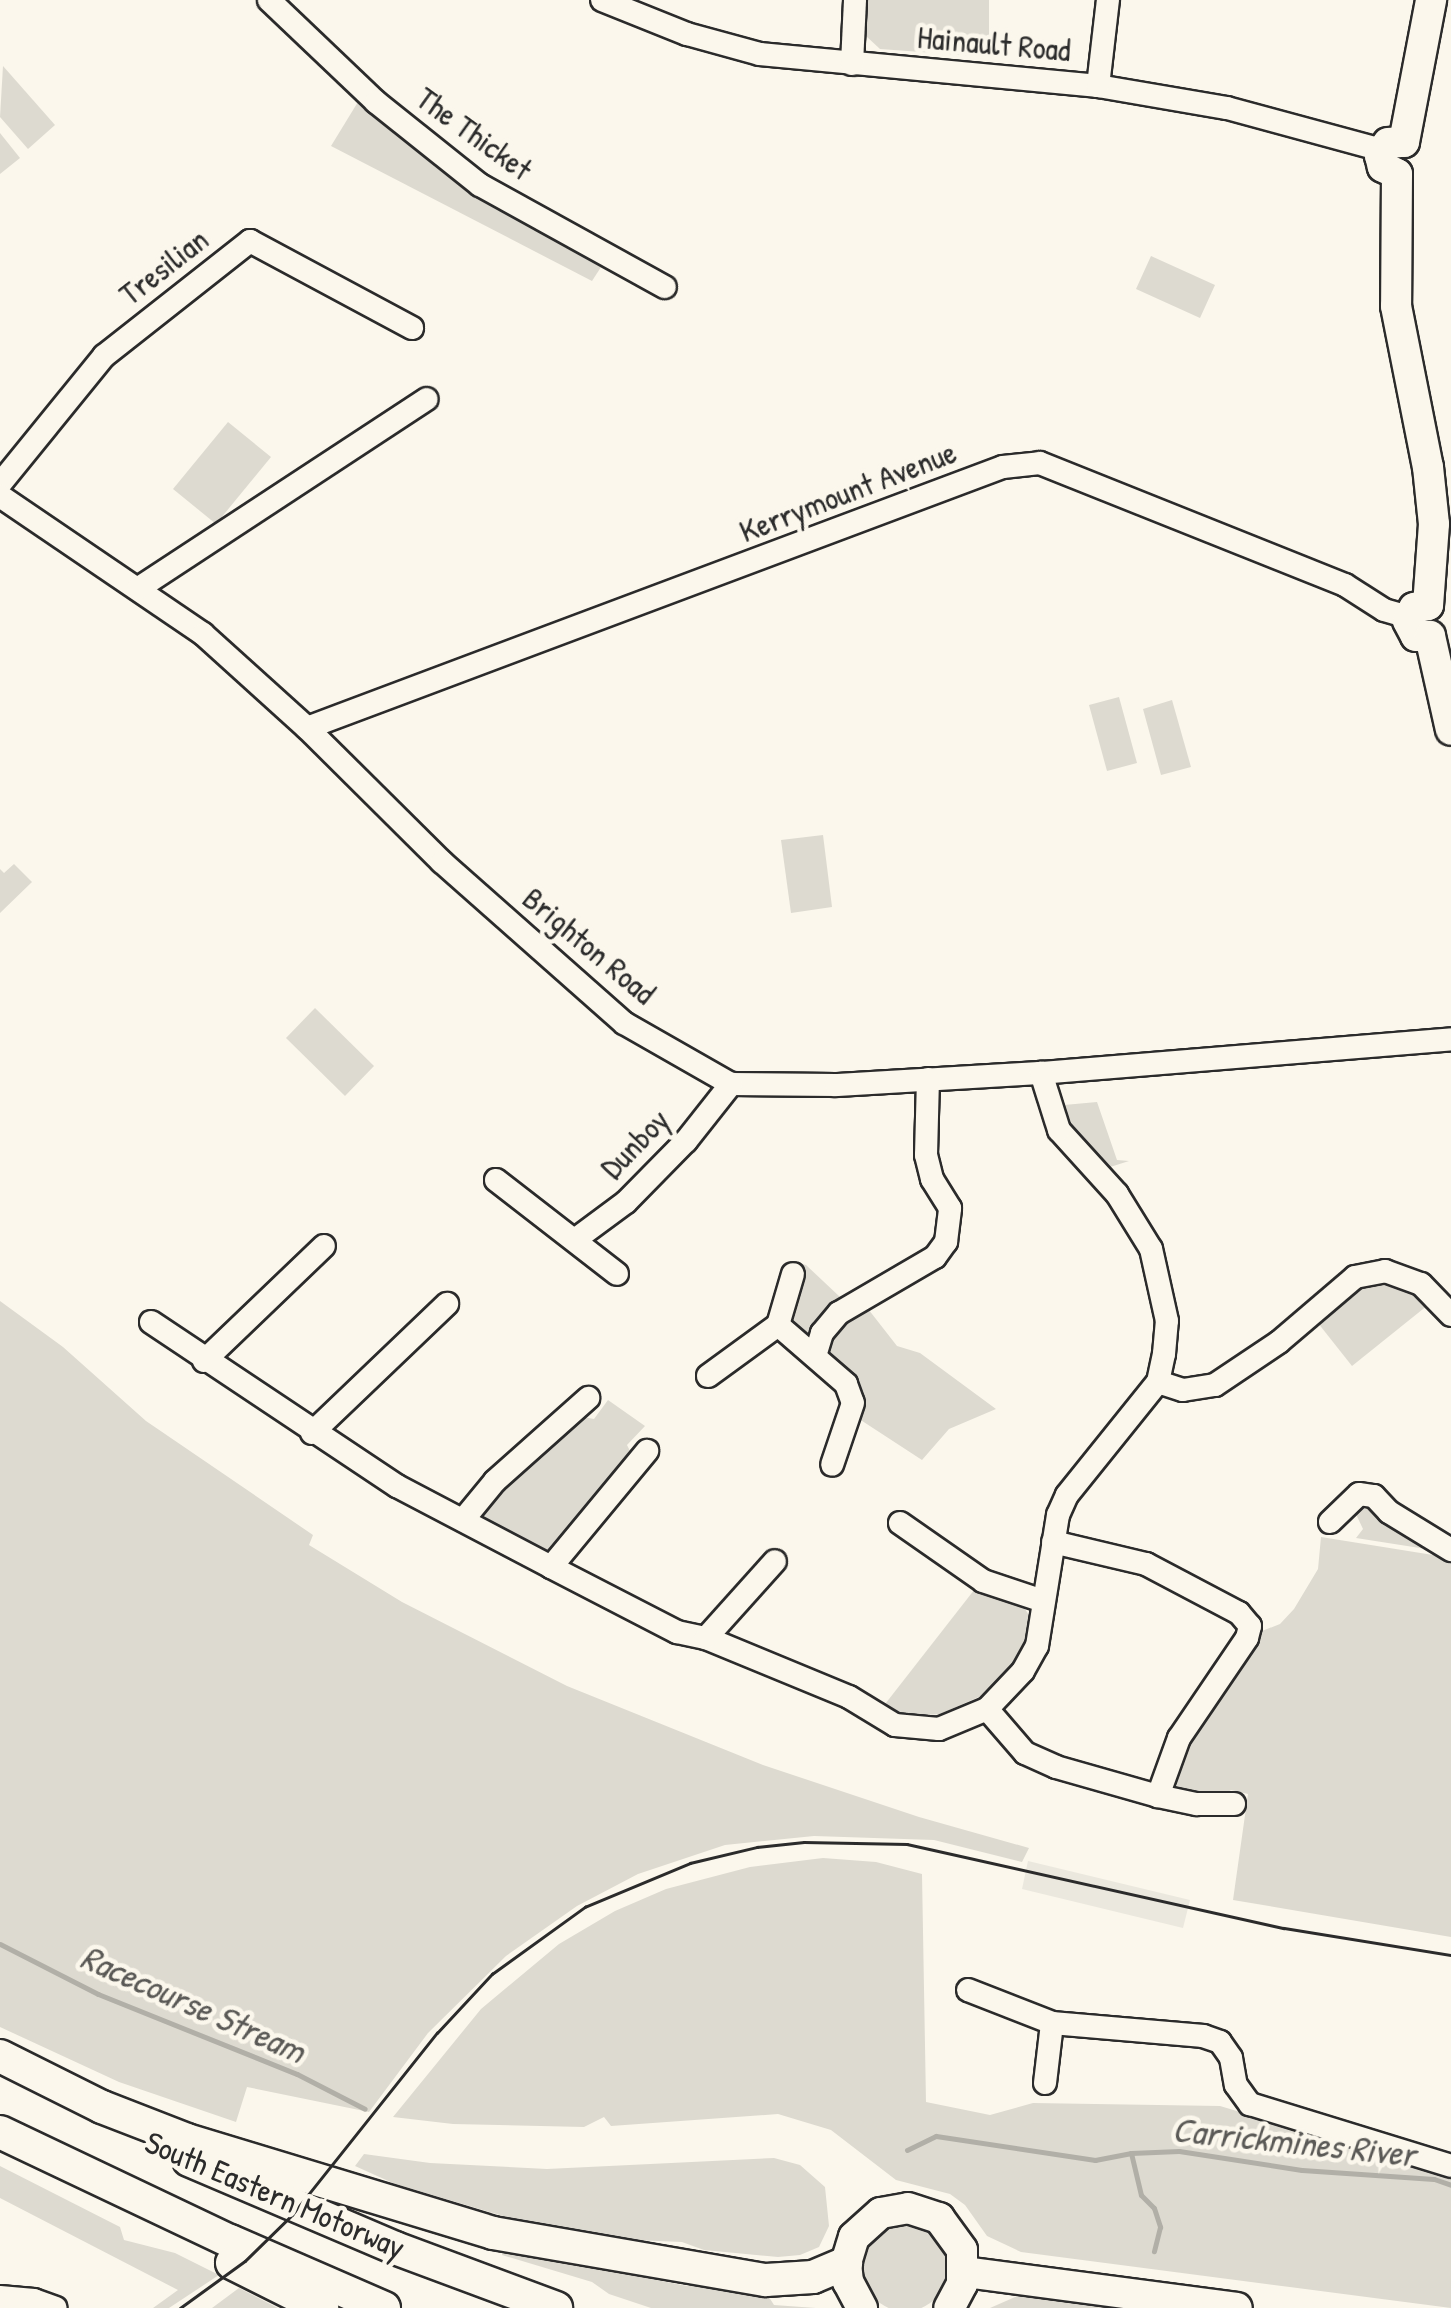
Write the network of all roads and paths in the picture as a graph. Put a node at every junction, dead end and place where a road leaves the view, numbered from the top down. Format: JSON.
{"nodes":[{"id":1,"x":269,"y":0,"type":"edge"},
{"id":2,"x":602,"y":0,"type":"edge"},
{"id":3,"x":854,"y":0,"type":"edge"},
{"id":4,"x":1108,"y":0,"type":"edge"},
{"id":5,"x":1431,"y":0,"type":"edge"},
{"id":6,"x":852,"y":64,"type":"junction"},
{"id":7,"x":1098,"y":86,"type":"junction"},
{"id":8,"x":1394,"y":156,"type":"junction"},
{"id":9,"x":665,"y":287,"type":"dead end"},
{"id":10,"x":412,"y":328,"type":"dead end"},
{"id":11,"x":427,"y":399,"type":"dead end"},
{"id":12,"x":0,"y":484,"type":"edge"},
{"id":13,"x":0,"y":496,"type":"edge"},
{"id":14,"x":139,"y":588,"type":"junction"},
{"id":15,"x":1422,"y":620,"type":"junction"},
{"id":16,"x":307,"y":728,"type":"junction"},
{"id":17,"x":1451,"y":730,"type":"edge"},
{"id":18,"x":1451,"y":1039,"type":"edge"},
{"id":19,"x":1041,"y":1072,"type":"junction"},
{"id":20,"x":928,"y":1079,"type":"junction"},
{"id":21,"x":731,"y":1084,"type":"junction"},
{"id":22,"x":496,"y":1180,"type":"dead end"},
{"id":23,"x":576,"y":1239,"type":"junction"},
{"id":24,"x":324,"y":1246,"type":"dead end"},
{"id":25,"x":617,"y":1274,"type":"dead end"},
{"id":26,"x":793,"y":1274,"type":"dead end"},
{"id":27,"x":447,"y":1304,"type":"dead end"},
{"id":28,"x":1451,"y":1314,"type":"edge"},
{"id":29,"x":151,"y":1322,"type":"dead end"},
{"id":30,"x":778,"y":1325,"type":"junction"},
{"id":31,"x":815,"y":1356,"type":"junction"},
{"id":32,"x":204,"y":1361,"type":"junction"},
{"id":33,"x":708,"y":1376,"type":"dead end"},
{"id":34,"x":1158,"y":1382,"type":"junction"},
{"id":35,"x":588,"y":1398,"type":"dead end"},
{"id":36,"x":312,"y":1433,"type":"junction"},
{"id":37,"x":648,"y":1451,"type":"dead end"},
{"id":38,"x":832,"y":1465,"type":"dead end"},
{"id":39,"x":463,"y":1520,"type":"junction"},
{"id":40,"x":1330,"y":1522,"type":"dead end"},
{"id":41,"x":900,"y":1523,"type":"dead end"},
{"id":42,"x":1053,"y":1542,"type":"junction"},
{"id":43,"x":1451,"y":1550,"type":"edge"},
{"id":44,"x":774,"y":1562,"type":"dead end"},
{"id":45,"x":552,"y":1568,"type":"junction"},
{"id":46,"x":1043,"y":1601,"type":"junction"},
{"id":47,"x":706,"y":1638,"type":"junction"},
{"id":48,"x":987,"y":1709,"type":"junction"},
{"id":49,"x":1158,"y":1796,"type":"junction"},
{"id":50,"x":1234,"y":1804,"type":"dead end"},
{"id":51,"x":968,"y":1990,"type":"dead end"},
{"id":52,"x":1052,"y":2023,"type":"junction"},
{"id":53,"x":0,"y":2056,"type":"edge"},
{"id":54,"x":0,"y":2070,"type":"edge"},
{"id":55,"x":1045,"y":2083,"type":"dead end"},
{"id":56,"x":0,"y":2132,"type":"edge"},
{"id":57,"x":0,"y":2147,"type":"edge"},
{"id":58,"x":1451,"y":2166,"type":"edge"},
{"id":59,"x":846,"y":2263,"type":"junction"},
{"id":60,"x":965,"y":2272,"type":"junction"},
{"id":61,"x":0,"y":2296,"type":"edge"},
{"id":62,"x":56,"y":2308,"type":"edge"},
{"id":63,"x":322,"y":2308,"type":"edge"},
{"id":64,"x":384,"y":2308,"type":"edge"},
{"id":65,"x":556,"y":2308,"type":"edge"},
{"id":66,"x":862,"y":2308,"type":"edge"},
{"id":67,"x":948,"y":2308,"type":"edge"},
{"id":68,"x":1237,"y":2308,"type":"edge"}],
"edges":[{"from":1,"to":9,"type":"street","name":"The Thicket"},
{"from":2,"to":6,"type":"street","name":"Hainault Road"},
{"from":3,"to":6,"type":"street"},
{"from":4,"to":7,"type":"street"},
{"from":5,"to":8,"type":"main road"},
{"from":6,"to":7,"type":"street","name":"Hainault Road"},
{"from":7,"to":8,"type":"street","name":"Hainault Road"},
{"from":8,"to":15,"type":"main road"},
{"from":10,"to":12,"type":"street","name":"Tresilian"},
{"from":11,"to":14,"type":"street"},
{"from":13,"to":14,"type":"street","name":"Brighton Road"},
{"from":14,"to":16,"type":"street","name":"Brighton Road"},
{"from":15,"to":16,"type":"street","name":"Kerrymount Avenue"},
{"from":15,"to":17,"type":"main road"},
{"from":16,"to":21,"type":"street","name":"Brighton Road"},
{"from":18,"to":19,"type":"street"},
{"from":19,"to":20,"type":"street"},
{"from":19,"to":34,"type":"street"},
{"from":20,"to":21,"type":"street"},
{"from":20,"to":31,"type":"street"},
{"from":21,"to":23,"type":"street","name":"Dunboy"},
{"from":22,"to":23,"type":"street"},
{"from":23,"to":25,"type":"street"},
{"from":24,"to":32,"type":"street"},
{"from":26,"to":30,"type":"street"},
{"from":27,"to":36,"type":"street"},
{"from":28,"to":34,"type":"street"},
{"from":29,"to":32,"type":"street"},
{"from":30,"to":31,"type":"street"},
{"from":30,"to":33,"type":"street"},
{"from":31,"to":38,"type":"street"},
{"from":32,"to":36,"type":"street"},
{"from":34,"to":42,"type":"street"},
{"from":35,"to":39,"type":"street"},
{"from":36,"to":39,"type":"street"},
{"from":37,"to":45,"type":"street"},
{"from":39,"to":45,"type":"street"},
{"from":40,"to":43,"type":"street"},
{"from":41,"to":46,"type":"street"},
{"from":42,"to":46,"type":"street"},
{"from":42,"to":49,"type":"street"},
{"from":44,"to":47,"type":"street"},
{"from":45,"to":47,"type":"street"},
{"from":46,"to":48,"type":"street"},
{"from":47,"to":48,"type":"street"},
{"from":48,"to":49,"type":"street"},
{"from":49,"to":50,"type":"street"},
{"from":51,"to":52,"type":"street"},
{"from":52,"to":55,"type":"street"},
{"from":52,"to":58,"type":"street"},
{"from":53,"to":59,"type":"highway"},
{"from":54,"to":65,"type":"highway","name":"South Eastern Motorway"},
{"from":56,"to":64,"type":"highway","name":"South Eastern Motorway"},
{"from":57,"to":63,"type":"highway"},
{"from":59,"to":60,"type":"main road"},
{"from":59,"to":66,"type":"main road"},
{"from":60,"to":67,"type":"main road"},
{"from":60,"to":68,"type":"main road"},
{"from":61,"to":62,"type":"street"}]}
